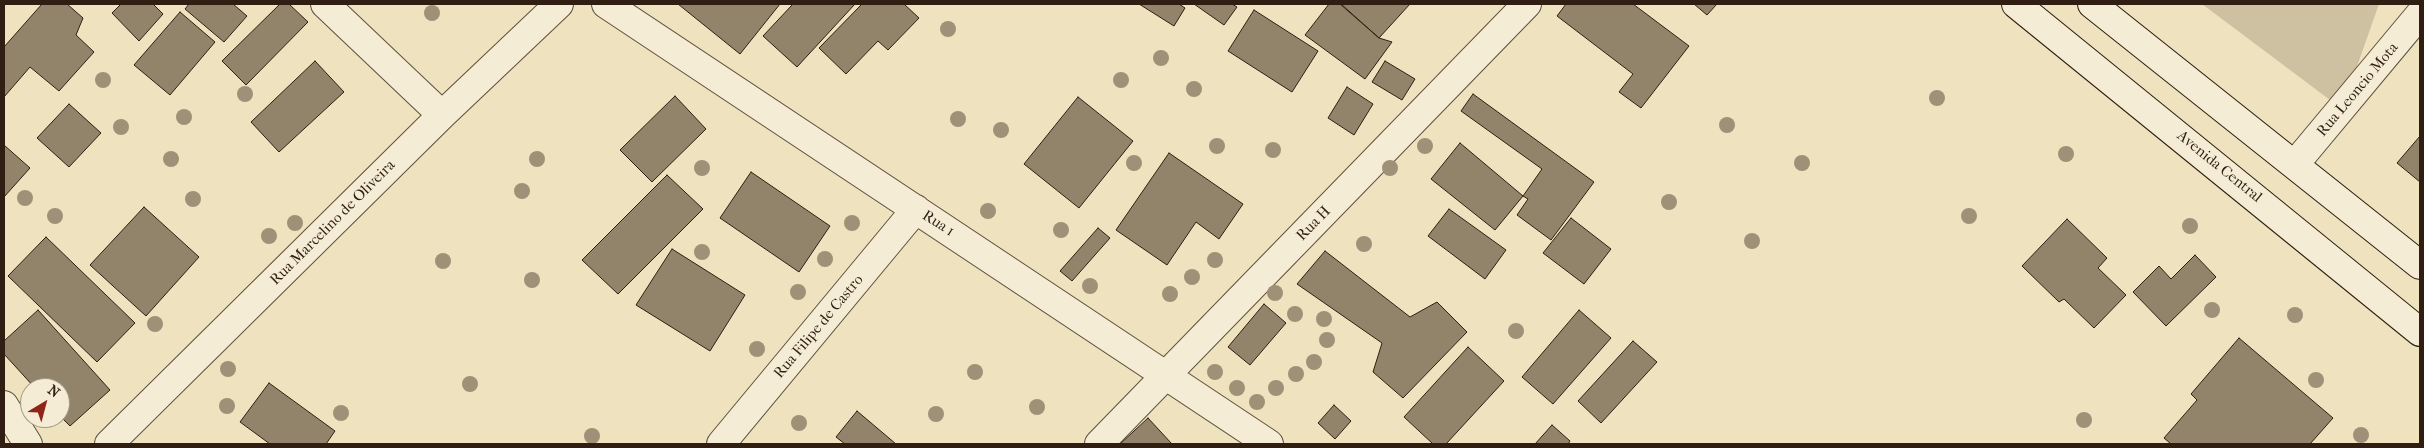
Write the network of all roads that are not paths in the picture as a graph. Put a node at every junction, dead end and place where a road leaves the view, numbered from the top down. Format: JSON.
{"nodes":[{"id":1,"x":325,"y":4,"type":"edge"},
{"id":2,"x":559,"y":4,"type":"edge"},
{"id":3,"x":606,"y":4,"type":"edge"},
{"id":4,"x":1527,"y":4,"type":"edge"},
{"id":5,"x":2016,"y":4,"type":"edge"},
{"id":6,"x":2092,"y":4,"type":"edge"},
{"id":7,"x":2420,"y":14,"type":"edge"},
{"id":8,"x":442,"y":116,"type":"junction"},
{"id":9,"x":2295,"y":164,"type":"junction"},
{"id":10,"x":916,"y":209,"type":"junction"},
{"id":11,"x":2420,"y":265,"type":"edge"},
{"id":12,"x":2420,"y":332,"type":"edge"},
{"id":13,"x":1168,"y":376,"type":"junction"},
{"id":14,"x":4,"y":404,"type":"edge"},
{"id":15,"x":28,"y":444,"type":"edge"},
{"id":16,"x":109,"y":444,"type":"edge"},
{"id":17,"x":721,"y":444,"type":"edge"},
{"id":18,"x":1099,"y":444,"type":"edge"},
{"id":19,"x":1269,"y":444,"type":"edge"}],
"edges":[{"from":1,"to":8,"type":"street"},
{"from":2,"to":8,"type":"street","name":"Rua Marcelino de Oliveira"},
{"from":3,"to":10,"type":"street","name":"Rua 1"},
{"from":4,"to":13,"type":"street","name":"Rua H"},
{"from":5,"to":12,"type":"street","name":"Avenida Central"},
{"from":6,"to":9,"type":"street"},
{"from":7,"to":9,"type":"street","name":"Rua Leoncio Mota"},
{"from":8,"to":16,"type":"street","name":"Rua Marcelino de Oliveira"},
{"from":9,"to":11,"type":"street"},
{"from":10,"to":13,"type":"street","name":"Rua 1"},
{"from":10,"to":17,"type":"street","name":"Rua Filipe de Castro"},
{"from":13,"to":18,"type":"street","name":"Rua H"},
{"from":13,"to":19,"type":"street","name":"Rua 1"},
{"from":14,"to":15,"type":"street"}]}
